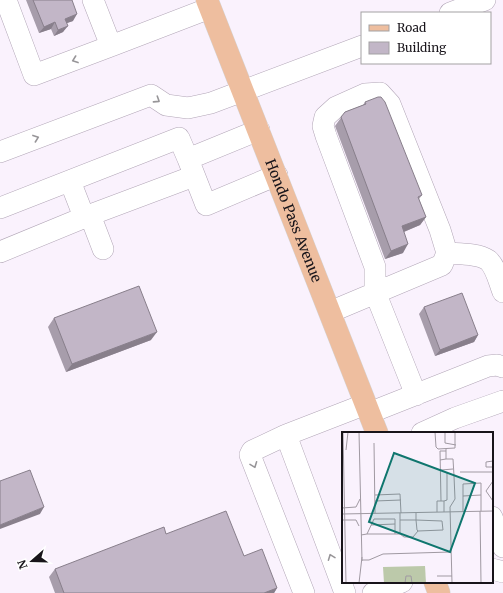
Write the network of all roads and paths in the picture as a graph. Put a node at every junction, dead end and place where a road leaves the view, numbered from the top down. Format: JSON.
{"nodes":[{"id":1,"x":6,"y":0,"type":"edge"},
{"id":2,"x":14,"y":0,"type":"edge"},
{"id":3,"x":94,"y":0,"type":"edge"},
{"id":4,"x":484,"y":0,"type":"edge"},
{"id":5,"x":209,"y":4,"type":"edge"},
{"id":6,"x":453,"y":12,"type":"edge"},
{"id":7,"x":111,"y":46,"type":"junction"},
{"id":8,"x":361,"y":46,"type":"edge"},
{"id":9,"x":42,"y":72,"type":"junction"},
{"id":10,"x":243,"y":92,"type":"junction"},
{"id":11,"x":259,"y":130,"type":"junction"},
{"id":12,"x":0,"y":152,"type":"edge"},
{"id":13,"x":191,"y":167,"type":"junction"},
{"id":14,"x":277,"y":175,"type":"junction"},
{"id":15,"x":70,"y":181,"type":"junction"},
{"id":16,"x":0,"y":208,"type":"edge"},
{"id":17,"x":87,"y":216,"type":"junction"},
{"id":18,"x":103,"y":249,"type":"dead end"},
{"id":19,"x":0,"y":252,"type":"edge"},
{"id":20,"x":447,"y":253,"type":"junction"},
{"id":21,"x":375,"y":292,"type":"junction"},
{"id":22,"x":503,"y":292,"type":"edge"},
{"id":23,"x":330,"y":312,"type":"junction"},
{"id":24,"x":503,"y":367,"type":"edge"},
{"id":25,"x":416,"y":395,"type":"junction"},
{"id":26,"x":503,"y":401,"type":"edge"},
{"id":27,"x":371,"y":417,"type":"edge"},
{"id":28,"x":458,"y":426,"type":"edge"},
{"id":29,"x":427,"y":432,"type":"edge"},
{"id":30,"x":286,"y":435,"type":"junction"},
{"id":31,"x":493,"y":569,"type":"edge"},
{"id":32,"x":503,"y":572,"type":"edge"},
{"id":33,"x":399,"y":583,"type":"edge"},
{"id":34,"x":304,"y":593,"type":"edge"},
{"id":35,"x":345,"y":593,"type":"edge"},
{"id":36,"x":373,"y":593,"type":"edge"}],
"edges":[{"from":1,"to":9,"type":"street"},
{"from":2,"to":9,"type":"street"},
{"from":3,"to":7,"type":"street"},
{"from":4,"to":6,"type":"street"},
{"from":5,"to":7,"type":"street"},
{"from":5,"to":10,"type":"main road","name":"Hondo Pass Avenue"},
{"from":7,"to":9,"type":"street","one_way":true},
{"from":8,"to":10,"type":"street"},
{"from":10,"to":11,"type":"main road","name":"Hondo Pass Avenue"},
{"from":12,"to":10,"type":"street","one_way":true},
{"from":11,"to":13,"type":"street"},
{"from":11,"to":14,"type":"main road","name":"Hondo Pass Avenue"},
{"from":13,"to":14,"type":"street"},
{"from":13,"to":15,"type":"street"},
{"from":13,"to":17,"type":"street"},
{"from":14,"to":23,"type":"main road","name":"Hondo Pass Avenue"},
{"from":15,"to":16,"type":"street"},
{"from":15,"to":17,"type":"street"},
{"from":17,"to":18,"type":"street"},
{"from":17,"to":19,"type":"street"},
{"from":20,"to":21,"type":"street"},
{"from":20,"to":21,"type":"street"},
{"from":20,"to":22,"type":"street"},
{"from":21,"to":23,"type":"street"},
{"from":21,"to":25,"type":"street"},
{"from":23,"to":27,"type":"main road","name":"Hondo Pass Avenue"},
{"from":24,"to":25,"type":"street"},
{"from":25,"to":27,"type":"street"},
{"from":26,"to":28,"type":"street"},
{"from":27,"to":30,"type":"street"},
{"from":28,"to":29,"type":"street"},
{"from":30,"to":34,"type":"street","one_way":true},
{"from":35,"to":30,"type":"street","one_way":true},
{"from":31,"to":32,"type":"street"},
{"from":33,"to":36,"type":"street"}]}
